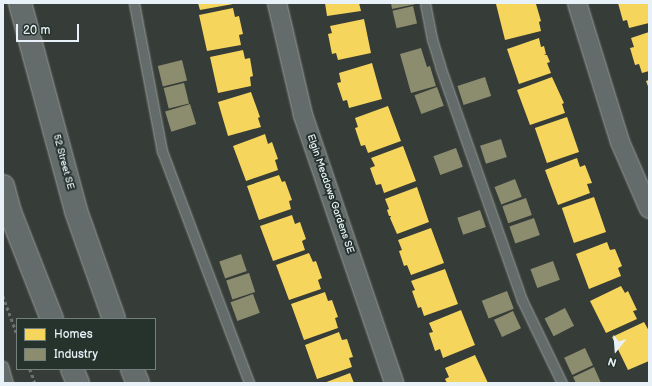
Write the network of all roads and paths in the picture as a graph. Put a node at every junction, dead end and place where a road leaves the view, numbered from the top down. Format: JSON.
{"nodes":[{"id":1,"x":20,"y":3,"type":"edge"},
{"id":2,"x":134,"y":3,"type":"edge"},
{"id":3,"x":277,"y":3,"type":"edge"},
{"id":4,"x":425,"y":3,"type":"edge"},
{"id":5,"x":577,"y":3,"type":"edge"},
{"id":6,"x":3,"y":186,"type":"edge"},
{"id":7,"x":649,"y":208,"type":"edge"},
{"id":8,"x":3,"y":296,"type":"edge"},
{"id":9,"x":52,"y":318,"type":"edge"},
{"id":10,"x":114,"y":318,"type":"edge"},
{"id":11,"x":16,"y":331,"type":"edge"},
{"id":12,"x":3,"y":366,"type":"edge"},
{"id":13,"x":30,"y":370,"type":"edge"},
{"id":14,"x":72,"y":370,"type":"edge"},
{"id":15,"x":132,"y":370,"type":"edge"},
{"id":16,"x":8,"y":383,"type":"edge"},
{"id":17,"x":35,"y":383,"type":"edge"},
{"id":18,"x":78,"y":383,"type":"edge"},
{"id":19,"x":138,"y":383,"type":"edge"},
{"id":20,"x":249,"y":383,"type":"edge"},
{"id":21,"x":394,"y":383,"type":"edge"},
{"id":22,"x":562,"y":383,"type":"edge"}],
"edges":[{"from":1,"to":10,"type":"main road","name":"52 Street SE"},
{"from":2,"to":20,"type":"lane"},
{"from":3,"to":21,"type":"street","name":"Elgin Meadows Gardens SE"},
{"from":4,"to":22,"type":"lane"},
{"from":5,"to":7,"type":"street"},
{"from":6,"to":9,"type":"main road"},
{"from":8,"to":11,"type":"path"},
{"from":12,"to":16,"type":"lane"},
{"from":13,"to":17,"type":"path"},
{"from":14,"to":18,"type":"main road"},
{"from":15,"to":19,"type":"main road"}]}
